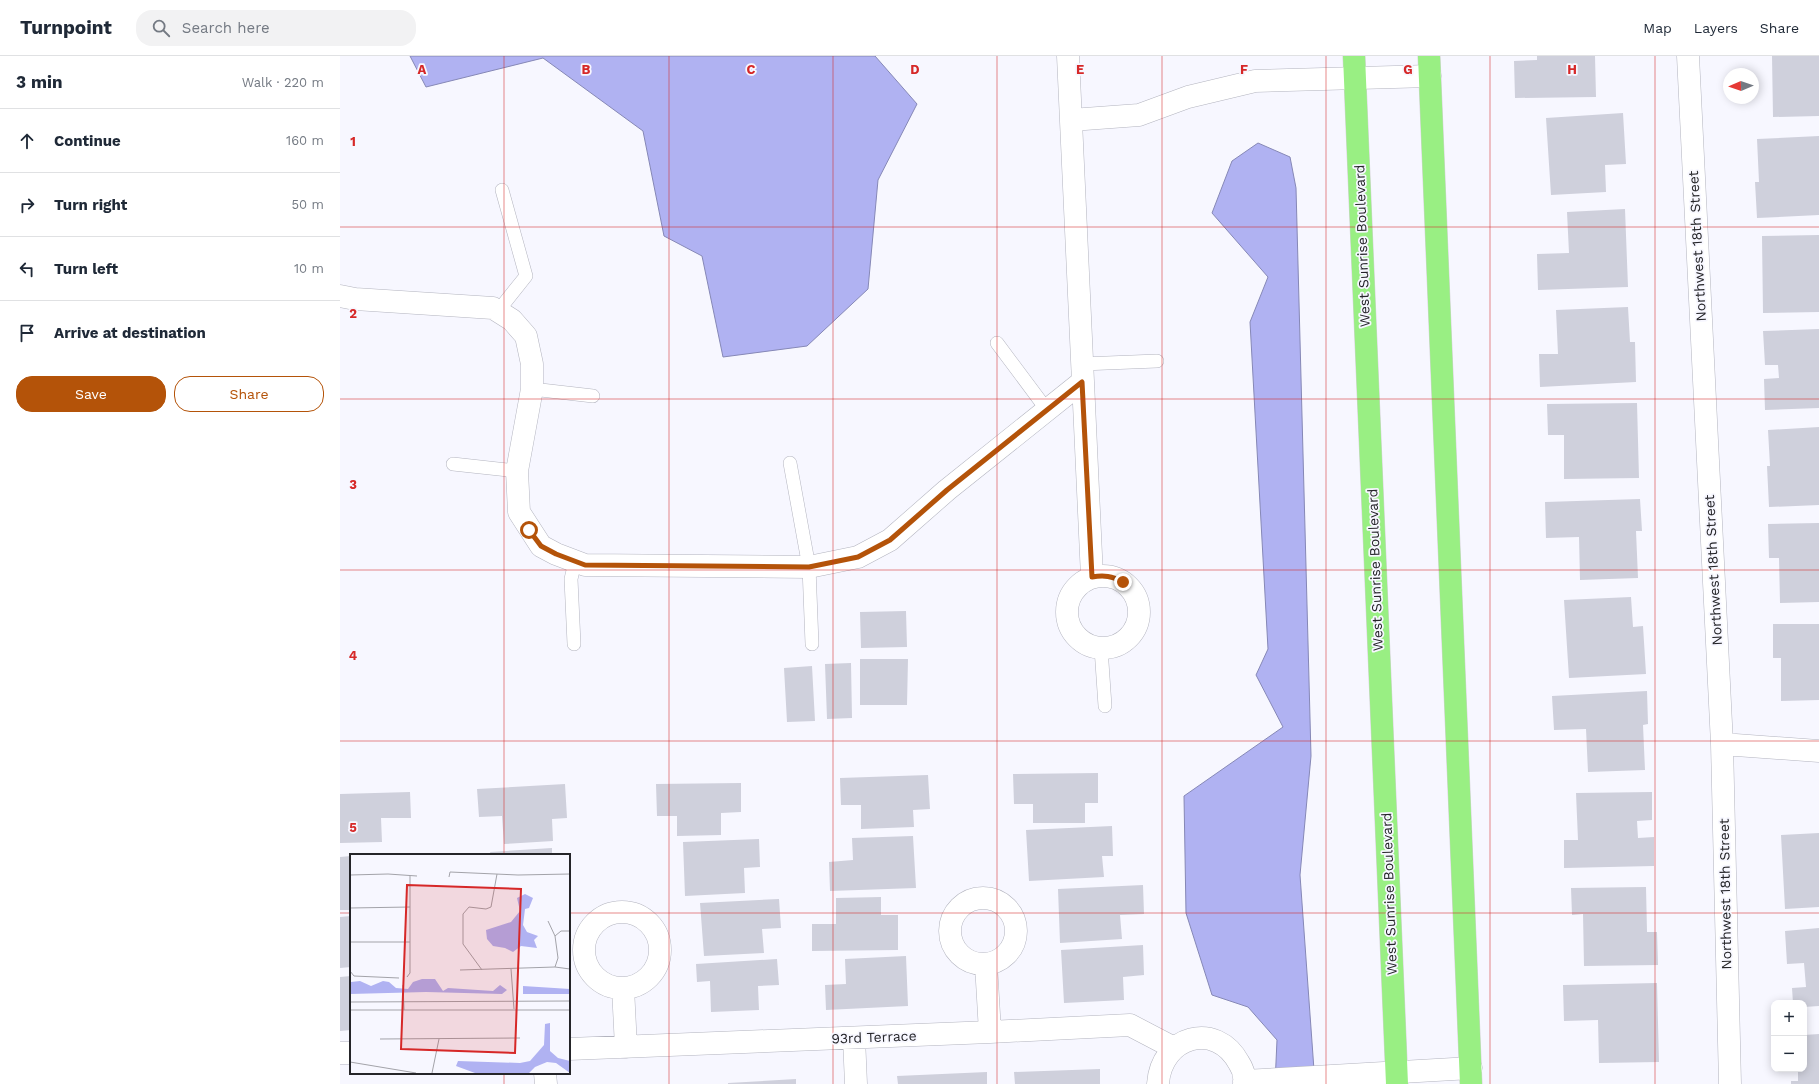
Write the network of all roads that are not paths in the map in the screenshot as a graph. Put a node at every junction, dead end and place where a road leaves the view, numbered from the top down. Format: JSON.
{"nodes":[{"id":1,"x":1068,"y":56,"type":"edge"},
{"id":2,"x":1354,"y":56,"type":"edge"},
{"id":3,"x":1688,"y":56,"type":"edge"},
{"id":4,"x":1430,"y":66,"type":"edge"},
{"id":5,"x":1354,"y":79,"type":"junction"},
{"id":6,"x":1071,"y":120,"type":"junction"},
{"id":7,"x":502,"y":190,"type":"dead end"},
{"id":8,"x":340,"y":296,"type":"edge"},
{"id":9,"x":498,"y":311,"type":"junction"},
{"id":10,"x":997,"y":343,"type":"dead end"},
{"id":11,"x":1157,"y":361,"type":"dead end"},
{"id":12,"x":1082,"y":373,"type":"junction"},
{"id":13,"x":532,"y":390,"type":"junction"},
{"id":14,"x":593,"y":396,"type":"dead end"},
{"id":15,"x":1047,"y":410,"type":"junction"},
{"id":16,"x":790,"y":462,"type":"dead end"},
{"id":17,"x":453,"y":464,"type":"dead end"},
{"id":18,"x":517,"y":471,"type":"junction"},
{"id":19,"x":575,"y":562,"type":"junction"},
{"id":20,"x":809,"y":567,"type":"junction"},
{"id":21,"x":1092,"y":577,"type":"junction"},
{"id":22,"x":574,"y":644,"type":"dead end"},
{"id":23,"x":812,"y":644,"type":"dead end"},
{"id":24,"x":1101,"y":648,"type":"junction"},
{"id":25,"x":1105,"y":706,"type":"dead end"},
{"id":26,"x":1722,"y":744,"type":"junction"},
{"id":27,"x":1819,"y":751,"type":"edge"},
{"id":28,"x":986,"y":964,"type":"dead end"},
{"id":29,"x":624,"y":988,"type":"dead end"},
{"id":30,"x":990,"y":1032,"type":"junction"},
{"id":31,"x":854,"y":1038,"type":"junction"},
{"id":32,"x":626,"y":1047,"type":"junction"},
{"id":33,"x":1174,"y":1048,"type":"junction"},
{"id":34,"x":570,"y":1049,"type":"edge"},
{"id":35,"x":545,"y":1074,"type":"edge"},
{"id":36,"x":1471,"y":1076,"type":"edge"},
{"id":37,"x":1396,"y":1078,"type":"edge"},
{"id":38,"x":1244,"y":1082,"type":"edge"},
{"id":39,"x":546,"y":1084,"type":"edge"},
{"id":40,"x":856,"y":1084,"type":"edge"},
{"id":41,"x":1158,"y":1084,"type":"edge"},
{"id":42,"x":1730,"y":1084,"type":"edge"}],
"edges":[{"from":1,"to":6,"type":"street"},
{"from":2,"to":5,"type":"highway","name":"West Sunrise Boulevard"},
{"from":3,"to":26,"type":"street","name":"Northwest 18th Street"},
{"from":4,"to":5,"type":"street"},
{"from":4,"to":36,"type":"highway"},
{"from":5,"to":6,"type":"street"},
{"from":5,"to":37,"type":"highway","name":"West Sunrise Boulevard"},
{"from":6,"to":12,"type":"street"},
{"from":7,"to":9,"type":"lane"},
{"from":8,"to":9,"type":"street"},
{"from":9,"to":13,"type":"street"},
{"from":10,"to":15,"type":"lane"},
{"from":11,"to":12,"type":"lane"},
{"from":12,"to":15,"type":"street"},
{"from":12,"to":21,"type":"street"},
{"from":13,"to":14,"type":"lane"},
{"from":13,"to":18,"type":"street"},
{"from":15,"to":20,"type":"street"},
{"from":16,"to":20,"type":"lane"},
{"from":17,"to":18,"type":"lane"},
{"from":18,"to":19,"type":"street"},
{"from":19,"to":20,"type":"street"},
{"from":19,"to":22,"type":"lane"},
{"from":20,"to":23,"type":"lane"},
{"from":21,"to":24,"type":"street"},
{"from":21,"to":24,"type":"street"},
{"from":24,"to":25,"type":"lane"},
{"from":26,"to":27,"type":"street"},
{"from":26,"to":42,"type":"street","name":"Northwest 18th Street"},
{"from":28,"to":30,"type":"street"},
{"from":29,"to":32,"type":"street"},
{"from":30,"to":31,"type":"street","name":"93rd Terrace"},
{"from":30,"to":33,"type":"street","name":"93rd Terrace"},
{"from":31,"to":32,"type":"street","name":"93rd Terrace"},
{"from":31,"to":40,"type":"street"},
{"from":32,"to":34,"type":"street","name":"93rd Terrace"},
{"from":33,"to":38,"type":"street"},
{"from":33,"to":41,"type":"street"},
{"from":35,"to":39,"type":"street"},
{"from":36,"to":37,"type":"street"},
{"from":37,"to":38,"type":"street"}]}
